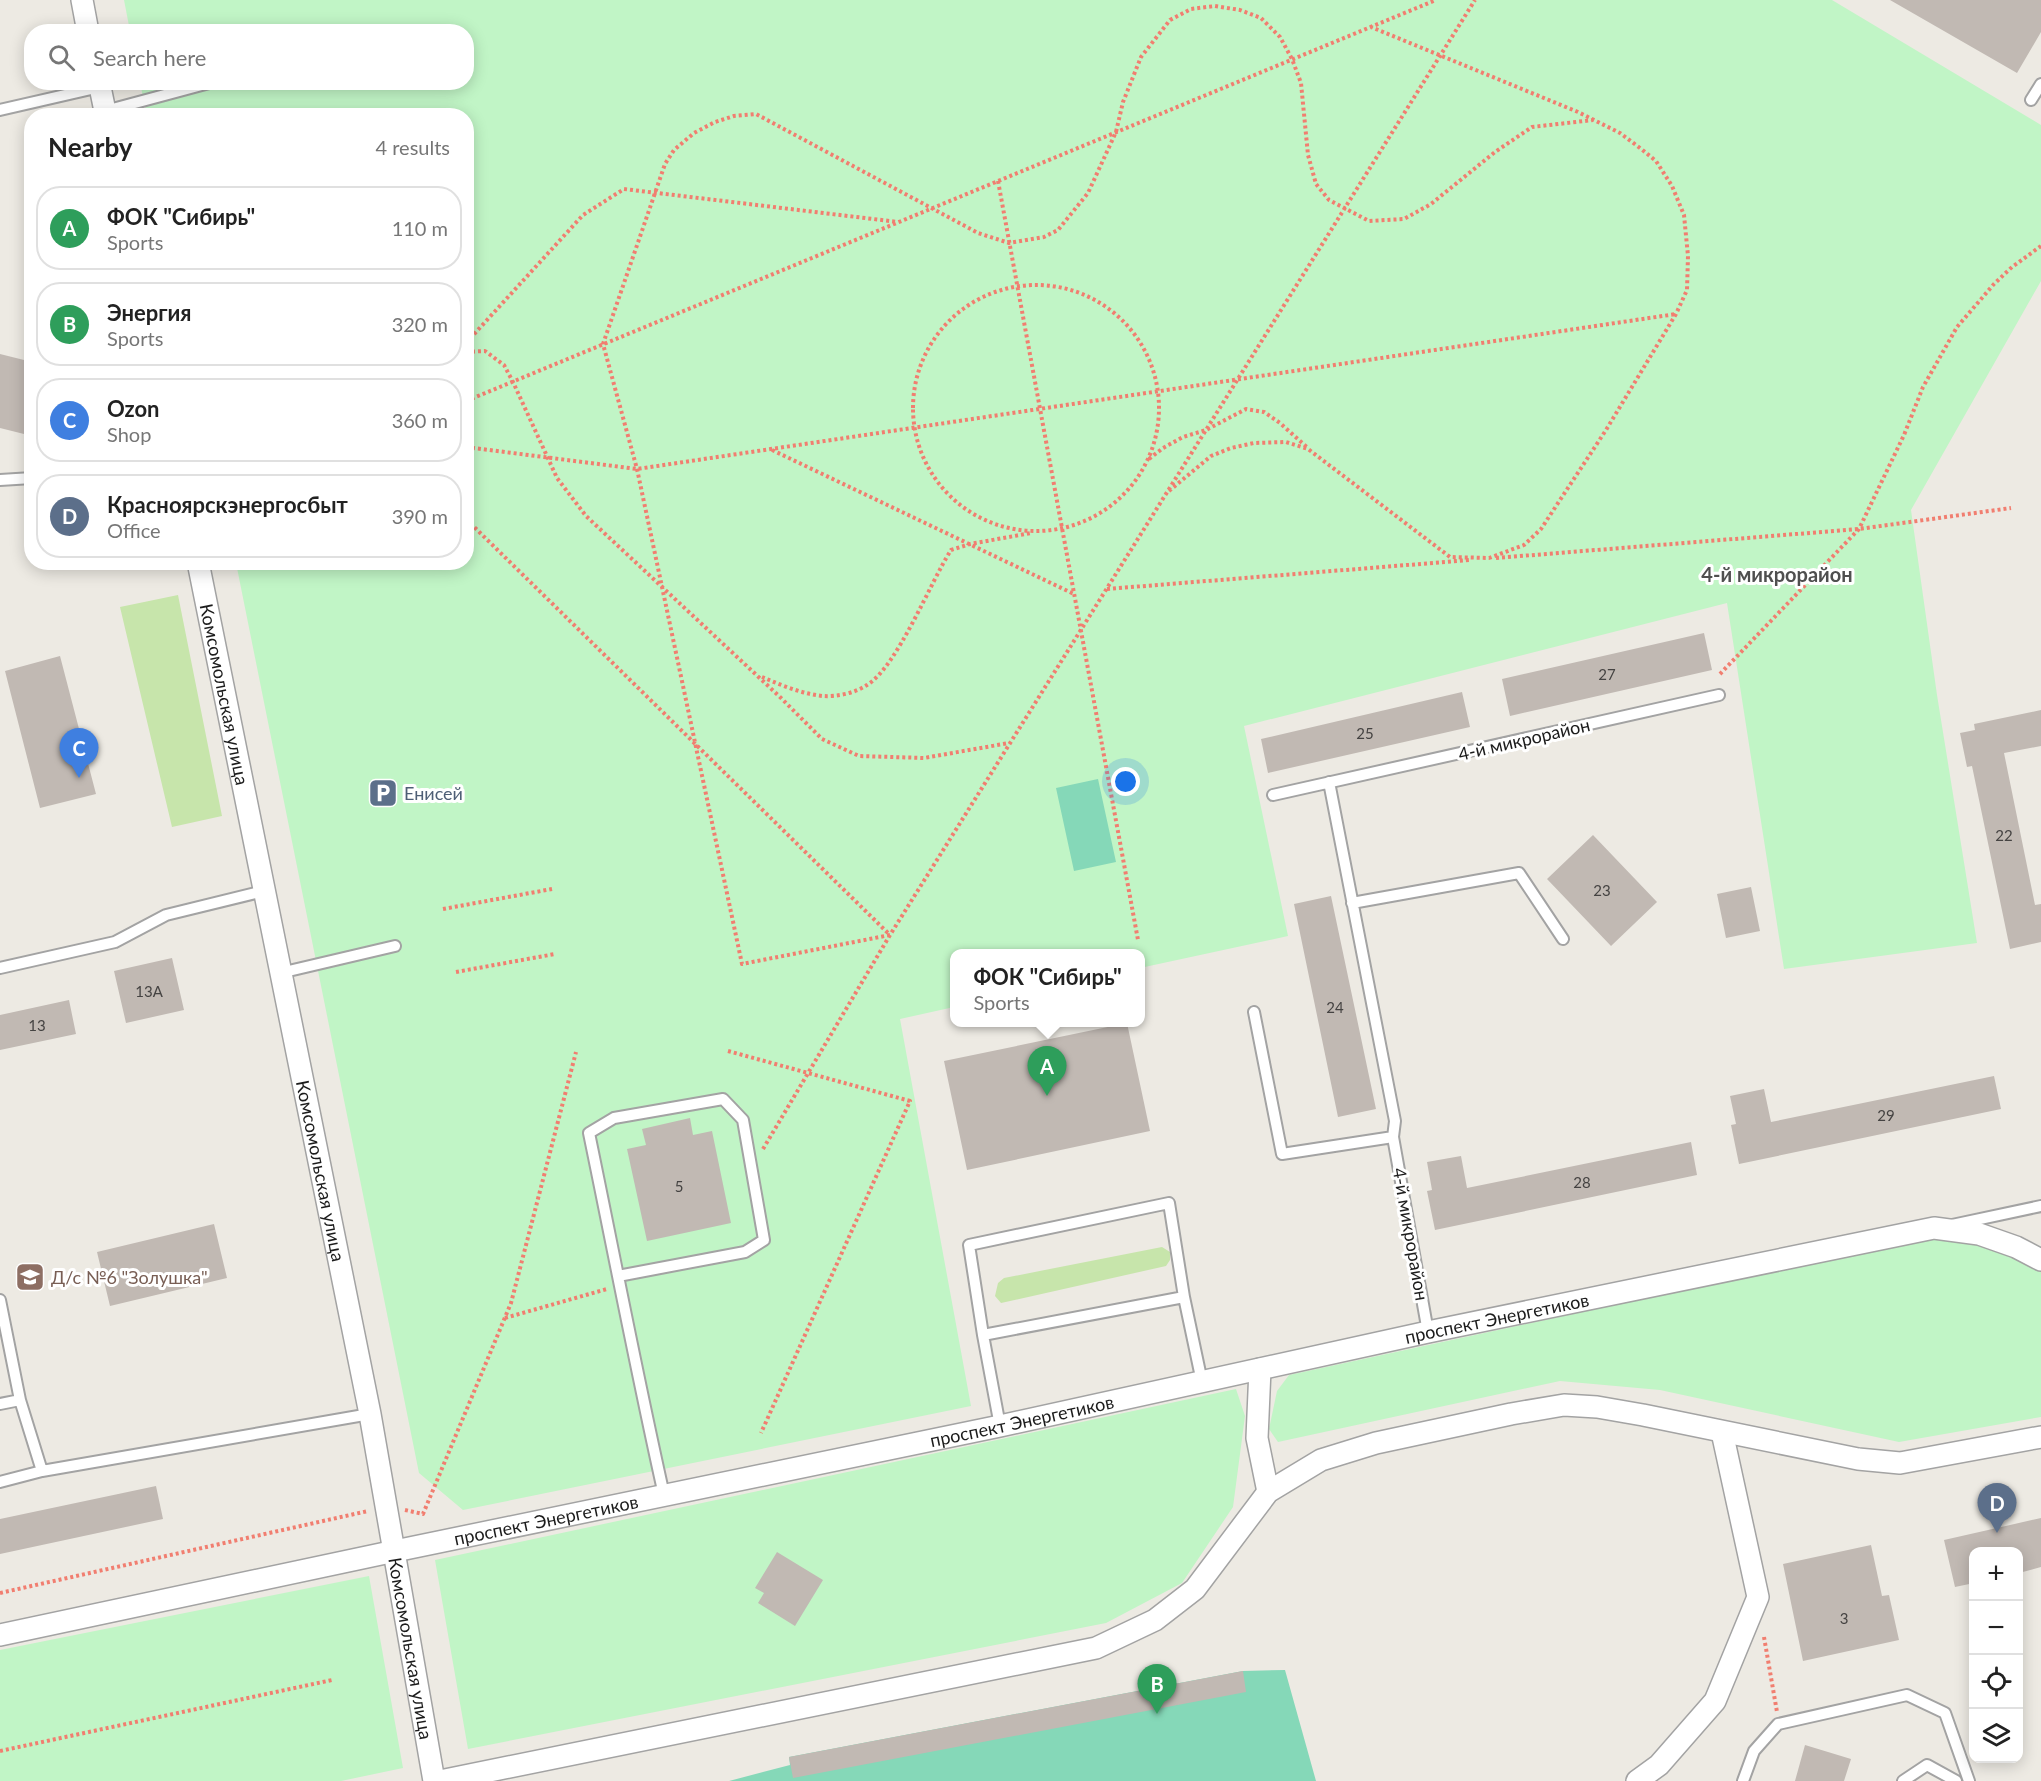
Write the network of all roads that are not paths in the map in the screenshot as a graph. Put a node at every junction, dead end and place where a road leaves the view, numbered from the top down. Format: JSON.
{"nodes":[{"id":1,"x":82,"y":0,"type":"edge"},
{"id":2,"x":86,"y":24,"type":"edge"},
{"id":3,"x":2041,"y":84,"type":"edge"},
{"id":4,"x":80,"y":90,"type":"edge"},
{"id":5,"x":101,"y":90,"type":"edge"},
{"id":6,"x":185,"y":90,"type":"edge"},
{"id":7,"x":2031,"y":100,"type":"dead end"},
{"id":8,"x":105,"y":108,"type":"edge"},
{"id":9,"x":123,"y":108,"type":"edge"},
{"id":10,"x":0,"y":110,"type":"edge"},
{"id":11,"x":24,"y":478,"type":"edge"},
{"id":12,"x":0,"y":480,"type":"edge"},
{"id":13,"x":200,"y":570,"type":"edge"},
{"id":14,"x":1719,"y":695,"type":"dead end"},
{"id":15,"x":1329,"y":782,"type":"junction"},
{"id":16,"x":1274,"y":795,"type":"dead end"},
{"id":17,"x":264,"y":891,"type":"junction"},
{"id":18,"x":1352,"y":903,"type":"junction"},
{"id":19,"x":1563,"y":939,"type":"dead end"},
{"id":20,"x":395,"y":946,"type":"dead end"},
{"id":21,"x":0,"y":968,"type":"edge"},
{"id":22,"x":280,"y":973,"type":"junction"},
{"id":23,"x":1254,"y":1012,"type":"dead end"},
{"id":24,"x":1393,"y":1137,"type":"junction"},
{"id":25,"x":2041,"y":1206,"type":"edge"},
{"id":26,"x":1934,"y":1228,"type":"junction"},
{"id":27,"x":2041,"y":1260,"type":"edge"},
{"id":28,"x":618,"y":1276,"type":"junction"},
{"id":29,"x":1184,"y":1297,"type":"junction"},
{"id":30,"x":0,"y":1300,"type":"edge"},
{"id":31,"x":1428,"y":1332,"type":"junction"},
{"id":32,"x":983,"y":1335,"type":"junction"},
{"id":33,"x":1260,"y":1369,"type":"junction"},
{"id":34,"x":1202,"y":1382,"type":"junction"},
{"id":35,"x":20,"y":1400,"type":"junction"},
{"id":36,"x":0,"y":1404,"type":"edge"},
{"id":37,"x":370,"y":1414,"type":"junction"},
{"id":38,"x":1000,"y":1426,"type":"junction"},
{"id":39,"x":1722,"y":1432,"type":"junction"},
{"id":40,"x":2041,"y":1437,"type":"edge"},
{"id":41,"x":42,"y":1471,"type":"junction"},
{"id":42,"x":0,"y":1482,"type":"edge"},
{"id":43,"x":1268,"y":1492,"type":"junction"},
{"id":44,"x":664,"y":1495,"type":"junction"},
{"id":45,"x":395,"y":1551,"type":"junction"},
{"id":46,"x":0,"y":1635,"type":"edge"},
{"id":47,"x":434,"y":1781,"type":"edge"},
{"id":48,"x":440,"y":1781,"type":"edge"},
{"id":49,"x":1637,"y":1781,"type":"edge"},
{"id":50,"x":1743,"y":1781,"type":"edge"},
{"id":51,"x":1904,"y":1781,"type":"edge"},
{"id":52,"x":1956,"y":1781,"type":"edge"},
{"id":53,"x":1969,"y":1781,"type":"edge"}],
"edges":[{"from":1,"to":2,"type":"street"},
{"from":3,"to":7,"type":"lane"},
{"from":4,"to":10,"type":"lane"},
{"from":5,"to":8,"type":"street"},
{"from":6,"to":9,"type":"lane"},
{"from":11,"to":12,"type":"lane"},
{"from":13,"to":17,"type":"street","name":"Комсомольская улица"},
{"from":14,"to":15,"type":"lane","name":"4-й микрорайон"},
{"from":15,"to":16,"type":"lane","name":"4-й микрорайон"},
{"from":15,"to":18,"type":"lane","name":"4-й микрорайон"},
{"from":17,"to":21,"type":"lane"},
{"from":17,"to":22,"type":"street","name":"Комсомольская улица"},
{"from":18,"to":19,"type":"lane"},
{"from":18,"to":24,"type":"lane","name":"4-й микрорайон"},
{"from":20,"to":22,"type":"lane"},
{"from":22,"to":37,"type":"street","name":"Комсомольская улица"},
{"from":23,"to":24,"type":"lane"},
{"from":24,"to":31,"type":"lane","name":"4-й микрорайон"},
{"from":25,"to":26,"type":"lane"},
{"from":26,"to":27,"type":"street","name":"проспект Энергетиков"},
{"from":26,"to":31,"type":"street","name":"проспект Энергетиков"},
{"from":28,"to":28,"type":"lane"},
{"from":28,"to":44,"type":"lane"},
{"from":29,"to":32,"type":"lane"},
{"from":29,"to":32,"type":"lane"},
{"from":29,"to":34,"type":"lane"},
{"from":30,"to":35,"type":"lane"},
{"from":31,"to":33,"type":"street","name":"проспект Энергетиков"},
{"from":32,"to":38,"type":"lane"},
{"from":33,"to":34,"type":"street","name":"проспект Энергетиков"},
{"from":33,"to":43,"type":"street"},
{"from":34,"to":38,"type":"street","name":"проспект Энергетиков"},
{"from":35,"to":36,"type":"lane"},
{"from":35,"to":41,"type":"lane"},
{"from":37,"to":41,"type":"lane"},
{"from":37,"to":45,"type":"street","name":"Комсомольская улица"},
{"from":38,"to":44,"type":"street","name":"проспект Энергетиков"},
{"from":39,"to":40,"type":"street"},
{"from":39,"to":43,"type":"street"},
{"from":39,"to":49,"type":"street"},
{"from":41,"to":42,"type":"lane"},
{"from":43,"to":48,"type":"street"},
{"from":44,"to":45,"type":"street","name":"проспект Энергетиков"},
{"from":45,"to":46,"type":"street","name":"проспект Энергетиков"},
{"from":45,"to":47,"type":"street","name":"Комсомольская улица"},
{"from":50,"to":53,"type":"lane"},
{"from":51,"to":52,"type":"lane"}]}
